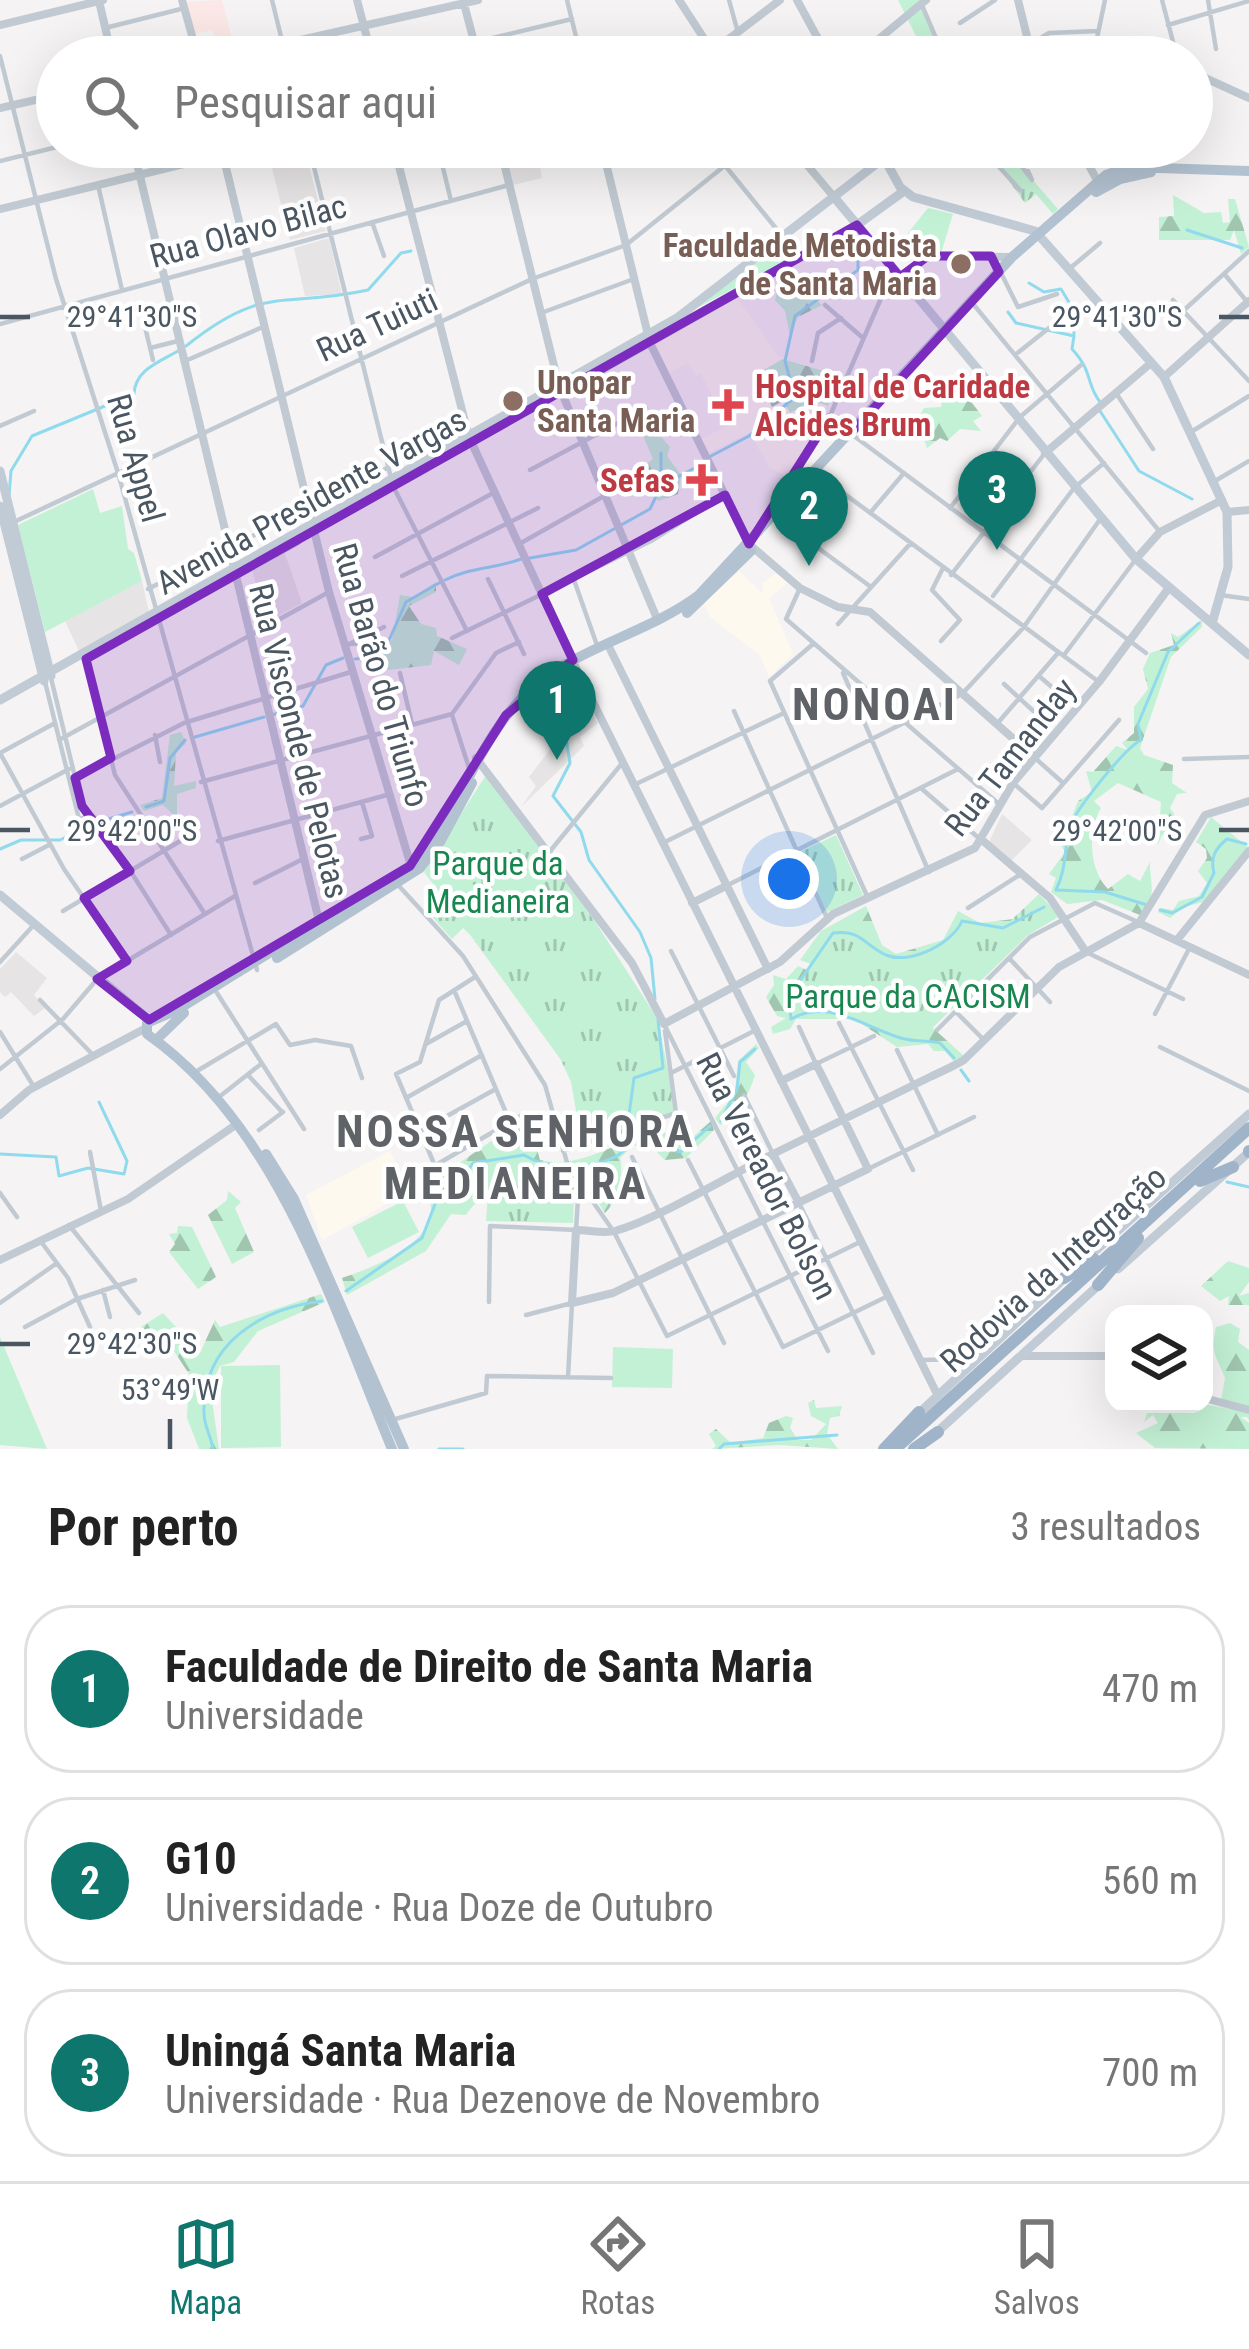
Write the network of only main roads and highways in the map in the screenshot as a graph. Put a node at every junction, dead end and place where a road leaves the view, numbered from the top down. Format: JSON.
{"nodes":[{"id":1,"x":871,"y":168,"type":"edge"},
{"id":2,"x":890,"y":168,"type":"edge"},
{"id":3,"x":1122,"y":172,"type":"junction"},
{"id":4,"x":1249,"y":173,"type":"edge"},
{"id":5,"x":904,"y":191,"type":"junction"},
{"id":6,"x":834,"y":197,"type":"junction"},
{"id":7,"x":857,"y":225,"type":"junction"},
{"id":8,"x":1039,"y":237,"type":"junction"},
{"id":9,"x":1000,"y":273,"type":"junction"},
{"id":10,"x":698,"y":309,"type":"junction"},
{"id":11,"x":948,"y":331,"type":"junction"},
{"id":12,"x":852,"y":435,"type":"junction"},
{"id":13,"x":0,"y":471,"type":"edge"},
{"id":14,"x":1076,"y":486,"type":"junction"},
{"id":15,"x":2,"y":492,"type":"edge"},
{"id":16,"x":0,"y":506,"type":"edge"},
{"id":17,"x":774,"y":521,"type":"junction"},
{"id":18,"x":7,"y":525,"type":"edge"},
{"id":19,"x":1138,"y":557,"type":"junction"},
{"id":20,"x":155,"y":617,"type":"junction"},
{"id":21,"x":1213,"y":620,"type":"junction"},
{"id":22,"x":1249,"y":652,"type":"edge"},
{"id":23,"x":47,"y":677,"type":"junction"},
{"id":24,"x":0,"y":704,"type":"edge"},
{"id":25,"x":0,"y":898,"type":"edge"},
{"id":26,"x":95,"y":981,"type":"junction"},
{"id":27,"x":154,"y":1029,"type":"junction"},
{"id":28,"x":1249,"y":1114,"type":"edge"},
{"id":29,"x":238,"y":1123,"type":"junction"},
{"id":30,"x":1246,"y":1133,"type":"edge"},
{"id":31,"x":1225,"y":1136,"type":"junction"},
{"id":32,"x":1249,"y":1151,"type":"edge"},
{"id":33,"x":1233,"y":1167,"type":"junction"},
{"id":34,"x":1200,"y":1181,"type":"junction"},
{"id":35,"x":1128,"y":1235,"type":"junction"},
{"id":36,"x":1064,"y":1278,"type":"joint"},
{"id":37,"x":1098,"y":1285,"type":"junction"},
{"id":38,"x":1004,"y":1336,"type":"junction"},
{"id":39,"x":1020,"y":1356,"type":"junction"},
{"id":40,"x":360,"y":1358,"type":"junction"},
{"id":41,"x":970,"y":1402,"type":"junction"},
{"id":42,"x":941,"y":1406,"type":"junction"},
{"id":43,"x":920,"y":1412,"type":"joint"},
{"id":44,"x":938,"y":1432,"type":"joint"},
{"id":45,"x":400,"y":1448,"type":"edge"},
{"id":46,"x":880,"y":1449,"type":"edge"},
{"id":47,"x":895,"y":1449,"type":"edge"},
{"id":48,"x":912,"y":1449,"type":"edge"}],
"edges":[{"from":1,"to":6,"type":"main road"},
{"from":2,"to":5,"type":"main road"},
{"from":3,"to":4,"type":"main road"},
{"from":3,"to":8,"type":"main road"},
{"from":3,"to":8,"type":"main road"},
{"from":5,"to":7,"type":"main road"},
{"from":5,"to":8,"type":"main road"},
{"from":6,"to":7,"type":"main road"},
{"from":6,"to":10,"type":"main road"},
{"from":7,"to":10,"type":"main road"},
{"from":7,"to":11,"type":"main road"},
{"from":8,"to":9,"type":"main road"},
{"from":8,"to":9,"type":"main road"},
{"from":8,"to":21,"type":"main road"},
{"from":9,"to":11,"type":"main road"},
{"from":9,"to":11,"type":"main road"},
{"from":10,"to":20,"type":"main road","name":"Avenida Presidente Vargas"},
{"from":11,"to":12,"type":"main road"},
{"from":11,"to":14,"type":"main road"},
{"from":12,"to":17,"type":"main road"},
{"from":12,"to":17,"type":"main road"},
{"from":13,"to":15,"type":"main road"},
{"from":14,"to":19,"type":"main road"},
{"from":14,"to":19,"type":"main road"},
{"from":15,"to":18,"type":"main road"},
{"from":16,"to":18,"type":"main road"},
{"from":17,"to":27,"type":"main road"},
{"from":18,"to":23,"type":"main road"},
{"from":19,"to":21,"type":"main road"},
{"from":19,"to":22,"type":"main road"},
{"from":20,"to":23,"type":"main road","name":"Avenida Presidente Vargas"},
{"from":20,"to":23,"type":"main road","name":"Avenida Presidente Vargas"},
{"from":21,"to":22,"type":"main road"},
{"from":23,"to":24,"type":"main road","name":"Avenida Presidente Vargas"},
{"from":25,"to":26,"type":"main road"},
{"from":25,"to":26,"type":"main road"},
{"from":26,"to":27,"type":"main road"},
{"from":27,"to":29,"type":"main road"},
{"from":27,"to":29,"type":"main road"},
{"from":28,"to":31,"type":"main road"},
{"from":29,"to":40,"type":"main road"},
{"from":30,"to":31,"type":"highway"},
{"from":30,"to":34,"type":"highway","name":"Rodovia da Integração"},
{"from":30,"to":35,"type":"highway","name":"Rodovia da Integração"},
{"from":31,"to":35,"type":"main road"},
{"from":32,"to":33,"type":"main road"},
{"from":33,"to":34,"type":"highway"},
{"from":33,"to":37,"type":"main road"},
{"from":34,"to":35,"type":"highway","name":"Rodovia da Integração"},
{"from":35,"to":36,"type":"highway"},
{"from":35,"to":37,"type":"highway"},
{"from":35,"to":42,"type":"highway","name":"Rodovia da Integração"},
{"from":36,"to":38,"type":"main road"},
{"from":37,"to":39,"type":"main road"},
{"from":38,"to":39,"type":"main road"},
{"from":38,"to":42,"type":"main road"},
{"from":39,"to":41,"type":"main road"},
{"from":40,"to":45,"type":"main road"},
{"from":40,"to":45,"type":"main road"},
{"from":41,"to":42,"type":"main road"},
{"from":41,"to":44,"type":"main road"},
{"from":42,"to":43,"type":"main road"},
{"from":42,"to":47,"type":"highway","name":"Rodovia da Integração"},
{"from":42,"to":48,"type":"highway","name":"Rodovia da Integração"},
{"from":43,"to":46,"type":"highway"},
{"from":44,"to":48,"type":"highway"}]}
